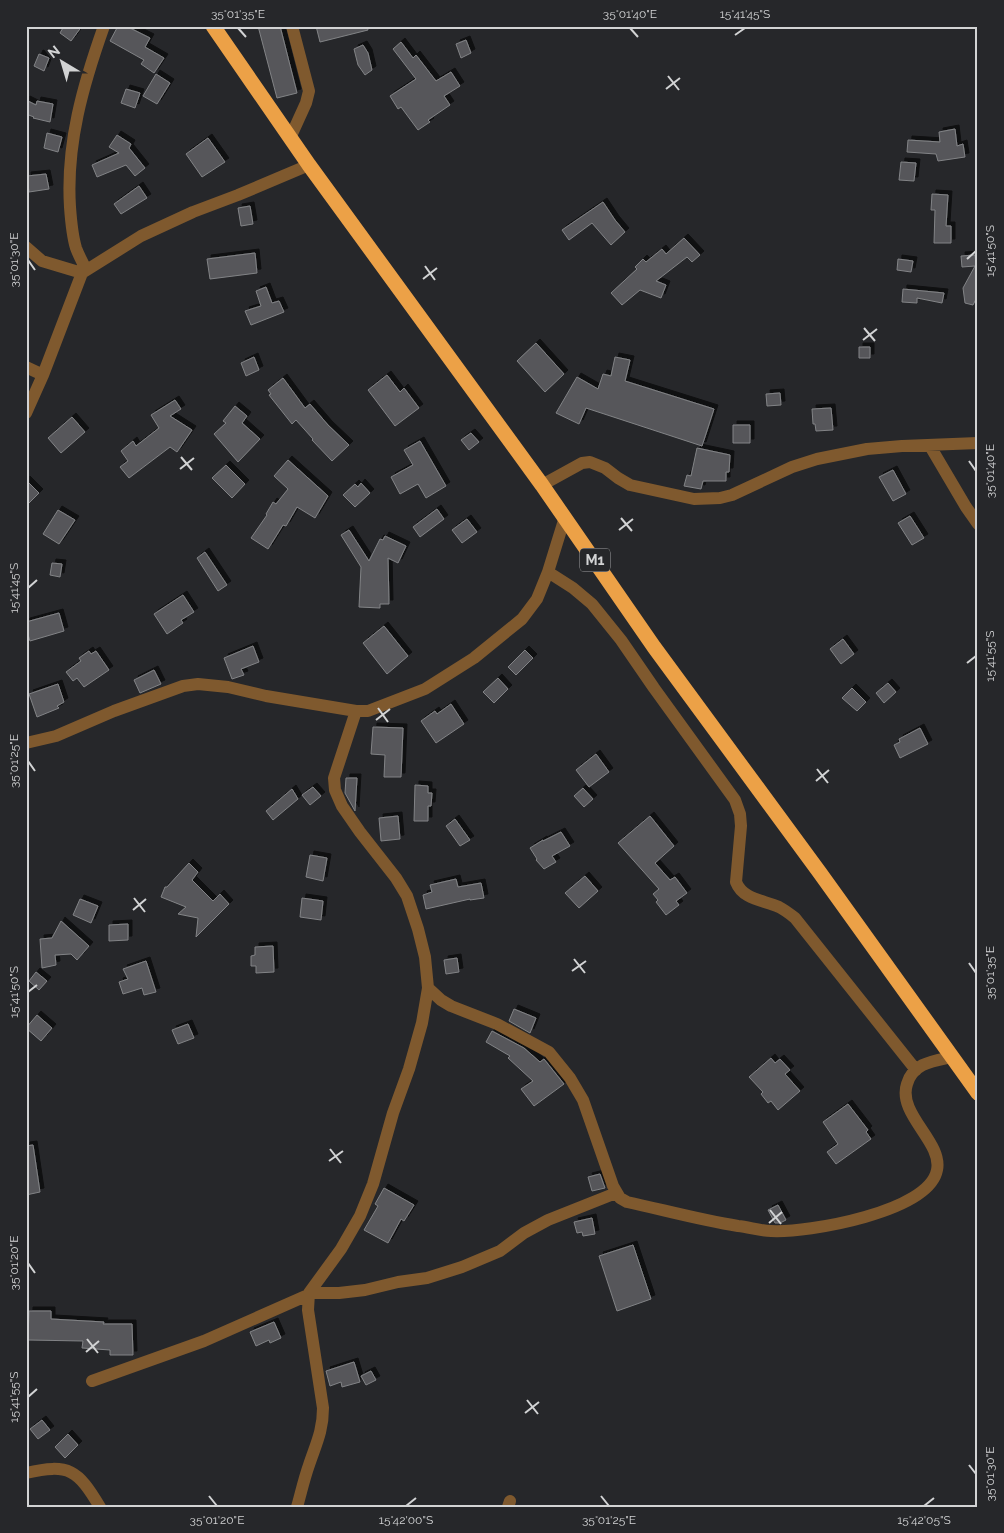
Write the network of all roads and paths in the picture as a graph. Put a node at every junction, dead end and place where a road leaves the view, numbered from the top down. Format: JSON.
{"nodes":[{"id":1,"x":104,"y":26,"type":"edge"},
{"id":2,"x":213,"y":26,"type":"edge"},
{"id":3,"x":292,"y":26,"type":"edge"},
{"id":4,"x":291,"y":136,"type":"junction"},
{"id":5,"x":309,"y":164,"type":"junction"},
{"id":6,"x":26,"y":247,"type":"edge"},
{"id":7,"x":84,"y":271,"type":"junction"},
{"id":8,"x":26,"y":367,"type":"edge"},
{"id":9,"x":43,"y":375,"type":"junction"},
{"id":10,"x":26,"y":413,"type":"edge"},
{"id":11,"x":978,"y":443,"type":"edge"},
{"id":12,"x":930,"y":446,"type":"junction"},
{"id":13,"x":542,"y":485,"type":"junction"},
{"id":14,"x":565,"y":517,"type":"junction"},
{"id":15,"x":978,"y":524,"type":"edge"},
{"id":16,"x":548,"y":572,"type":"junction"},
{"id":17,"x":356,"y":711,"type":"junction"},
{"id":18,"x":26,"y":743,"type":"edge"},
{"id":19,"x":428,"y":988,"type":"junction"},
{"id":20,"x":952,"y":1057,"type":"junction"},
{"id":21,"x":916,"y":1070,"type":"junction"},
{"id":22,"x":978,"y":1093,"type":"edge"},
{"id":23,"x":616,"y":1193,"type":"junction"},
{"id":24,"x":309,"y":1294,"type":"junction"},
{"id":25,"x":92,"y":1381,"type":"dead end"},
{"id":26,"x":26,"y":1473,"type":"edge"},
{"id":27,"x":100,"y":1507,"type":"edge"},
{"id":28,"x":297,"y":1507,"type":"edge"}],
"edges":[{"from":1,"to":7,"type":"street"},
{"from":2,"to":4,"type":"highway","number":"M1"},
{"from":3,"to":4,"type":"street"},
{"from":4,"to":5,"type":"highway","number":"M1"},
{"from":5,"to":7,"type":"street"},
{"from":5,"to":13,"type":"highway","number":"M1"},
{"from":6,"to":7,"type":"street"},
{"from":7,"to":9,"type":"street"},
{"from":8,"to":9,"type":"street"},
{"from":9,"to":10,"type":"street"},
{"from":11,"to":12,"type":"street"},
{"from":12,"to":13,"type":"street"},
{"from":12,"to":15,"type":"street"},
{"from":13,"to":14,"type":"highway","number":"M1"},
{"from":14,"to":16,"type":"street"},
{"from":14,"to":20,"type":"highway","number":"M1"},
{"from":16,"to":17,"type":"street"},
{"from":16,"to":21,"type":"street"},
{"from":17,"to":18,"type":"street"},
{"from":17,"to":19,"type":"street"},
{"from":19,"to":23,"type":"street"},
{"from":19,"to":24,"type":"street"},
{"from":20,"to":21,"type":"street"},
{"from":20,"to":22,"type":"highway","number":"M1"},
{"from":21,"to":23,"type":"street"},
{"from":23,"to":24,"type":"street"},
{"from":24,"to":25,"type":"street"},
{"from":24,"to":28,"type":"street"},
{"from":26,"to":27,"type":"street"}]}
